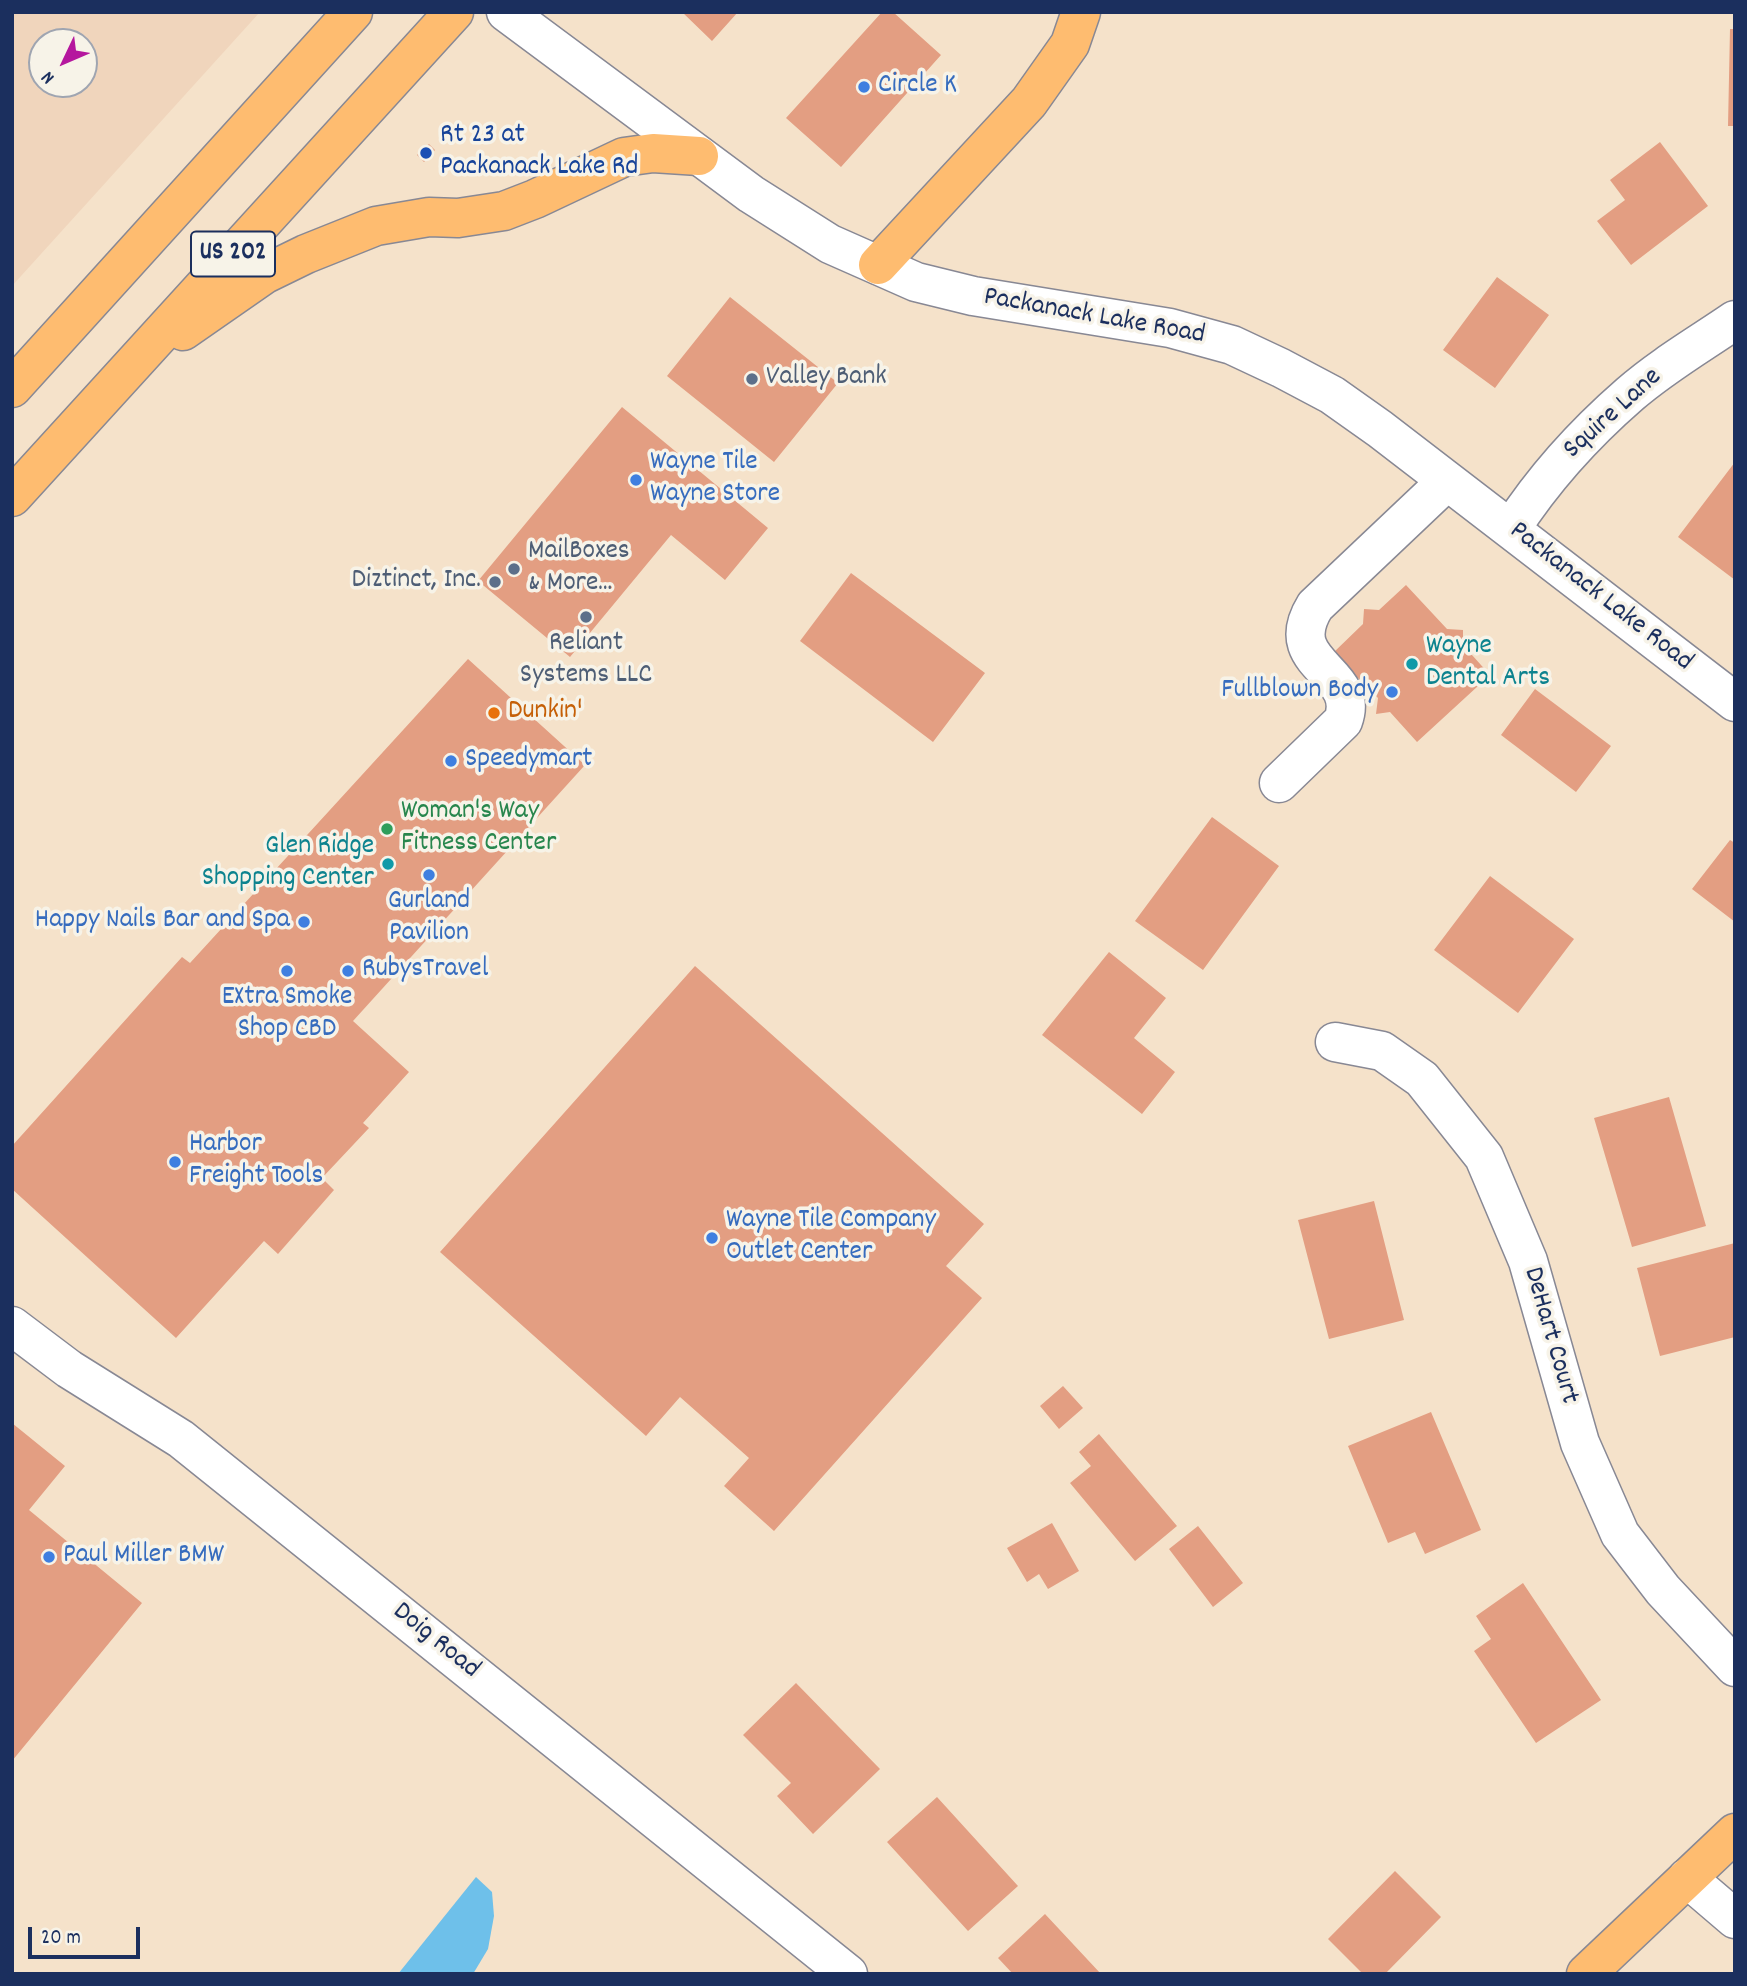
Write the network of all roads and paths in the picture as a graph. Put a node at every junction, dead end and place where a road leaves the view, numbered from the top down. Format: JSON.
{"nodes":[{"id":1,"x":353,"y":12,"type":"edge"},
{"id":2,"x":454,"y":12,"type":"edge"},
{"id":3,"x":506,"y":12,"type":"edge"},
{"id":4,"x":1081,"y":12,"type":"edge"},
{"id":5,"x":699,"y":156,"type":"junction"},
{"id":6,"x":878,"y":265,"type":"junction"},
{"id":7,"x":1735,"y":320,"type":"edge"},
{"id":8,"x":127,"y":370,"type":"junction"},
{"id":9,"x":12,"y":388,"type":"edge"},
{"id":10,"x":1447,"y":481,"type":"junction"},
{"id":11,"x":12,"y":497,"type":"edge"},
{"id":12,"x":1511,"y":529,"type":"junction"},
{"id":13,"x":1735,"y":702,"type":"edge"},
{"id":14,"x":1279,"y":783,"type":"dead end"},
{"id":15,"x":1335,"y":1042,"type":"dead end"},
{"id":16,"x":12,"y":1326,"type":"edge"},
{"id":17,"x":1735,"y":1667,"type":"edge"},
{"id":18,"x":1735,"y":1833,"type":"edge"},
{"id":19,"x":1687,"y":1878,"type":"junction"},
{"id":20,"x":1735,"y":1919,"type":"edge"},
{"id":21,"x":848,"y":1974,"type":"edge"},
{"id":22,"x":1586,"y":1974,"type":"edge"}],
"edges":[{"from":1,"to":9,"type":"main road","number":"US 202"},
{"from":2,"to":8,"type":"main road","number":"US 202"},
{"from":3,"to":5,"type":"street","name":"Packanack Lake Road"},
{"from":4,"to":6,"type":"main road"},
{"from":5,"to":6,"type":"street","name":"Packanack Lake Road"},
{"from":5,"to":8,"type":"main road"},
{"from":6,"to":10,"type":"street","name":"Packanack Lake Road"},
{"from":7,"to":12,"type":"street","name":"Squire Lane"},
{"from":8,"to":11,"type":"main road","number":"US 202"},
{"from":10,"to":12,"type":"street","name":"Packanack Lake Road"},
{"from":10,"to":14,"type":"street"},
{"from":12,"to":13,"type":"street","name":"Packanack Lake Road"},
{"from":15,"to":17,"type":"street","name":"DeHart Court"},
{"from":16,"to":21,"type":"street","name":"Doig Road"},
{"from":18,"to":19,"type":"main road"},
{"from":19,"to":20,"type":"street"},
{"from":19,"to":22,"type":"main road"}]}
